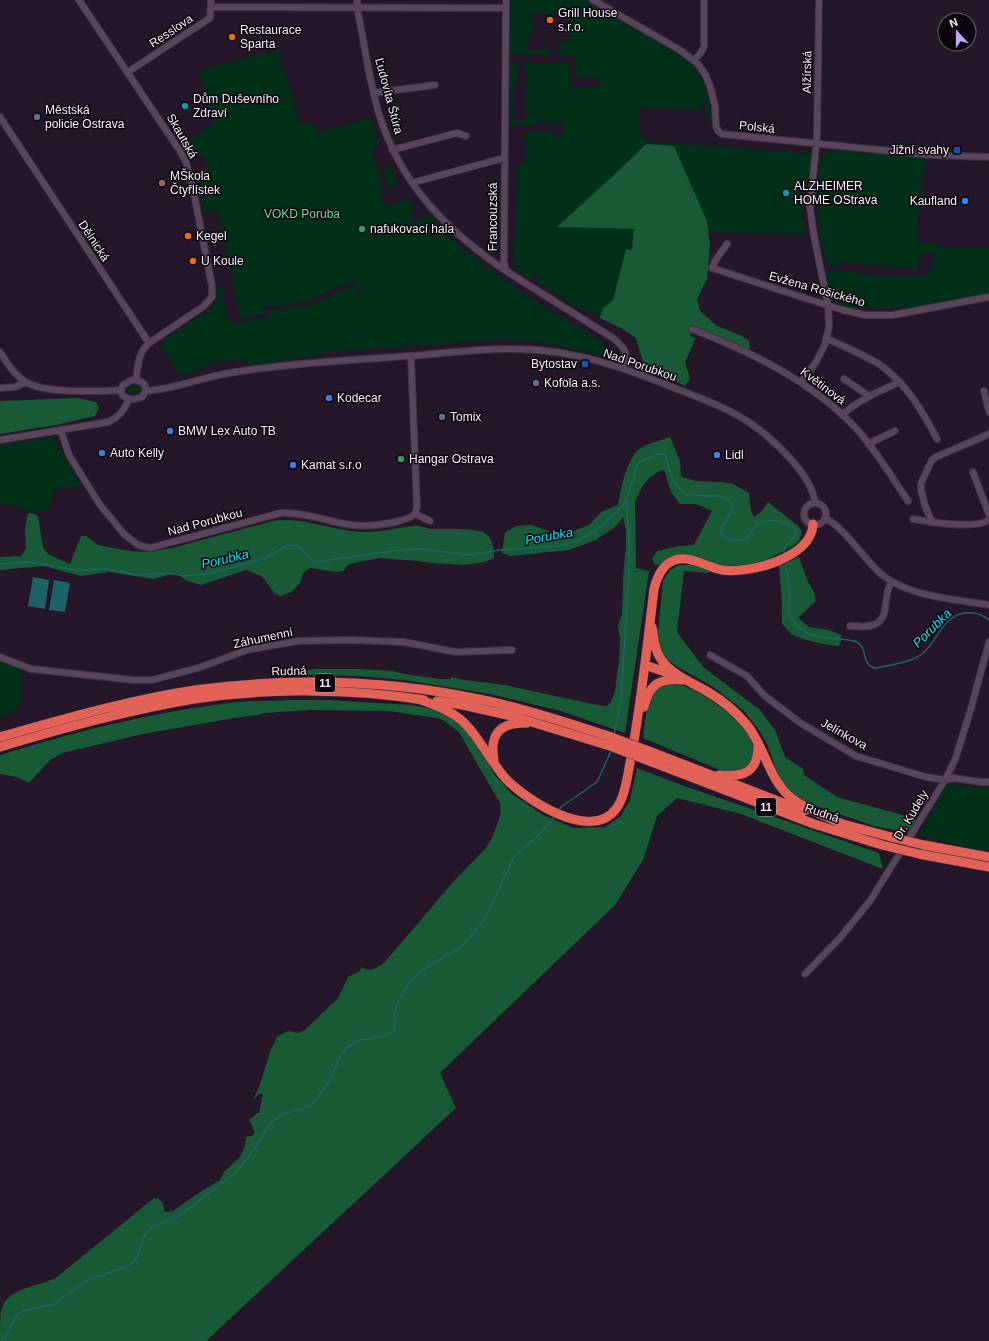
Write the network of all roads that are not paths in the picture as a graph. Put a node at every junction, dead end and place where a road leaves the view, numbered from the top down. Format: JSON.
{"nodes":[{"id":1,"x":79,"y":0,"type":"edge"},
{"id":2,"x":357,"y":0,"type":"edge"},
{"id":3,"x":506,"y":0,"type":"edge"},
{"id":4,"x":593,"y":0,"type":"edge"},
{"id":5,"x":704,"y":0,"type":"edge"},
{"id":6,"x":819,"y":0,"type":"edge"},
{"id":7,"x":211,"y":3,"type":"edge"},
{"id":8,"x":357,"y":8,"type":"junction"},
{"id":9,"x":506,"y":8,"type":"junction"},
{"id":10,"x":694,"y":60,"type":"junction"},
{"id":11,"x":128,"y":72,"type":"junction"},
{"id":12,"x":435,"y":85,"type":"dead end"},
{"id":13,"x":374,"y":93,"type":"junction"},
{"id":14,"x":0,"y":117,"type":"edge"},
{"id":15,"x":466,"y":136,"type":"dead end"},
{"id":16,"x":816,"y":144,"type":"junction"},
{"id":17,"x":392,"y":150,"type":"junction"},
{"id":18,"x":989,"y":157,"type":"edge"},
{"id":19,"x":504,"y":158,"type":"junction"},
{"id":20,"x":414,"y":185,"type":"junction"},
{"id":21,"x":727,"y":244,"type":"dead end"},
{"id":22,"x":506,"y":271,"type":"junction"},
{"id":23,"x":989,"y":297,"type":"edge"},
{"id":24,"x":828,"y":305,"type":"junction"},
{"id":25,"x":692,"y":329,"type":"dead end"},
{"id":26,"x":826,"y":338,"type":"junction"},
{"id":27,"x":149,"y":343,"type":"junction"},
{"id":28,"x":0,"y":352,"type":"edge"},
{"id":29,"x":411,"y":356,"type":"junction"},
{"id":30,"x":624,"y":368,"type":"junction"},
{"id":31,"x":844,"y":379,"type":"dead end"},
{"id":32,"x":136,"y":380,"type":"junction"},
{"id":33,"x":26,"y":382,"type":"junction"},
{"id":34,"x":801,"y":382,"type":"junction"},
{"id":35,"x":900,"y":382,"type":"junction"},
{"id":36,"x":0,"y":388,"type":"edge"},
{"id":37,"x":121,"y":390,"type":"junction"},
{"id":38,"x":146,"y":391,"type":"junction"},
{"id":39,"x":984,"y":391,"type":"dead end"},
{"id":40,"x":869,"y":396,"type":"junction"},
{"id":41,"x":128,"y":399,"type":"junction"},
{"id":42,"x":989,"y":412,"type":"edge"},
{"id":43,"x":842,"y":415,"type":"junction"},
{"id":44,"x":61,"y":430,"type":"junction"},
{"id":45,"x":895,"y":431,"type":"dead end"},
{"id":46,"x":989,"y":434,"type":"edge"},
{"id":47,"x":937,"y":439,"type":"dead end"},
{"id":48,"x":0,"y":440,"type":"edge"},
{"id":49,"x":868,"y":444,"type":"junction"},
{"id":50,"x":973,"y":472,"type":"dead end"},
{"id":51,"x":908,"y":501,"type":"dead end"},
{"id":52,"x":815,"y":503,"type":"junction"},
{"id":53,"x":415,"y":514,"type":"junction"},
{"id":54,"x":989,"y":515,"type":"edge"},
{"id":55,"x":825,"y":518,"type":"junction"},
{"id":56,"x":913,"y":519,"type":"dead end"},
{"id":57,"x":989,"y":520,"type":"edge"},
{"id":58,"x":430,"y":521,"type":"dead end"},
{"id":59,"x":932,"y":522,"type":"junction"},
{"id":60,"x":813,"y":524,"type":"junction"},
{"id":61,"x":891,"y":582,"type":"junction"},
{"id":62,"x":989,"y":605,"type":"edge"},
{"id":63,"x":650,"y":622,"type":"junction"},
{"id":64,"x":850,"y":626,"type":"dead end"},
{"id":65,"x":989,"y":642,"type":"edge"},
{"id":66,"x":512,"y":650,"type":"dead end"},
{"id":67,"x":710,"y":655,"type":"dead end"},
{"id":68,"x":0,"y":657,"type":"edge"},
{"id":69,"x":645,"y":666,"type":"junction"},
{"id":70,"x":687,"y":680,"type":"junction"},
{"id":71,"x":418,"y":699,"type":"junction"},
{"id":72,"x":538,"y":724,"type":"junction"},
{"id":73,"x":39,"y":731,"type":"junction"},
{"id":74,"x":635,"y":734,"type":"junction"},
{"id":75,"x":23,"y":735,"type":"junction"},
{"id":76,"x":0,"y":737,"type":"edge"},
{"id":77,"x":610,"y":742,"type":"junction"},
{"id":78,"x":758,"y":742,"type":"junction"},
{"id":79,"x":0,"y":747,"type":"edge"},
{"id":80,"x":653,"y":758,"type":"junction"},
{"id":81,"x":495,"y":763,"type":"junction"},
{"id":82,"x":708,"y":774,"type":"junction"},
{"id":83,"x":945,"y":780,"type":"junction"},
{"id":84,"x":989,"y":782,"type":"edge"},
{"id":85,"x":845,"y":825,"type":"junction"},
{"id":86,"x":989,"y":857,"type":"edge"},
{"id":87,"x":989,"y":867,"type":"edge"},
{"id":88,"x":805,"y":974,"type":"dead end"}],
"edges":[{"from":1,"to":11,"type":"street","name":"Skautská"},
{"from":2,"to":8,"type":"street","name":"Ľudovíta Štúra"},
{"from":3,"to":9,"type":"street","name":"Francouzská"},
{"from":4,"to":10,"type":"street","name":"Polská"},
{"from":5,"to":10,"type":"street"},
{"from":6,"to":16,"type":"street","name":"Alžírská"},
{"from":7,"to":8,"type":"street"},
{"from":7,"to":11,"type":"street","name":"Resslova"},
{"from":8,"to":9,"type":"street"},
{"from":8,"to":13,"type":"street","name":"Ľudovíta Štúra"},
{"from":9,"to":19,"type":"street","name":"Francouzská"},
{"from":10,"to":16,"type":"street","name":"Polská"},
{"from":11,"to":27,"type":"street","name":"Skautská"},
{"from":12,"to":13,"type":"street"},
{"from":13,"to":17,"type":"street","name":"Ľudovíta Štúra"},
{"from":14,"to":27,"type":"street","name":"Dělnická"},
{"from":15,"to":17,"type":"street"},
{"from":16,"to":18,"type":"street","name":"Polská"},
{"from":16,"to":24,"type":"street","name":"Alžírská"},
{"from":17,"to":20,"type":"street","name":"Ľudovíta Štúra"},
{"from":19,"to":20,"type":"street"},
{"from":19,"to":22,"type":"street","name":"Francouzská"},
{"from":20,"to":22,"type":"street","name":"Ľudovíta Štúra"},
{"from":21,"to":24,"type":"street","name":"Evžena Rošického"},
{"from":22,"to":30,"type":"street"},
{"from":23,"to":24,"type":"street","name":"Evžena Rošického"},
{"from":24,"to":26,"type":"street","name":"Alžírská"},
{"from":25,"to":34,"type":"street","name":"Květinová"},
{"from":26,"to":34,"type":"street","name":"Alžírská"},
{"from":26,"to":35,"type":"street"},
{"from":27,"to":32,"type":"street"},
{"from":28,"to":33,"type":"street"},
{"from":29,"to":30,"type":"street","name":"Nad Porubkou"},
{"from":29,"to":38,"type":"street","name":"Nad Porubkou"},
{"from":29,"to":53,"type":"street"},
{"from":30,"to":52,"type":"street","name":"Nad Porubkou"},
{"from":31,"to":40,"type":"street"},
{"from":32,"to":37,"type":"street"},
{"from":32,"to":38,"type":"street"},
{"from":33,"to":36,"type":"street"},
{"from":33,"to":37,"type":"street"},
{"from":34,"to":43,"type":"street","name":"Květinová"},
{"from":35,"to":40,"type":"street"},
{"from":35,"to":47,"type":"street"},
{"from":37,"to":41,"type":"street"},
{"from":38,"to":41,"type":"street"},
{"from":39,"to":42,"type":"street"},
{"from":40,"to":43,"type":"street"},
{"from":41,"to":44,"type":"street"},
{"from":43,"to":49,"type":"street","name":"Květinová"},
{"from":44,"to":48,"type":"street"},
{"from":44,"to":53,"type":"street","name":"Nad Porubkou"},
{"from":45,"to":49,"type":"street"},
{"from":46,"to":59,"type":"street"},
{"from":49,"to":51,"type":"street","name":"Květinová"},
{"from":50,"to":54,"type":"street"},
{"from":52,"to":55,"type":"street"},
{"from":52,"to":60,"type":"street"},
{"from":53,"to":58,"type":"street"},
{"from":55,"to":60,"type":"street"},
{"from":55,"to":61,"type":"street"},
{"from":56,"to":59,"type":"street"},
{"from":57,"to":59,"type":"street"},
{"from":60,"to":63,"type":"highway"},
{"from":61,"to":62,"type":"street"},
{"from":61,"to":64,"type":"street"},
{"from":63,"to":69,"type":"highway"},
{"from":63,"to":70,"type":"highway"},
{"from":65,"to":83,"type":"street","name":"Dr. Kudely"},
{"from":66,"to":68,"type":"street","name":"Záhumenní"},
{"from":67,"to":83,"type":"street","name":"Jelínkova"},
{"from":69,"to":70,"type":"highway"},
{"from":69,"to":74,"type":"highway"},
{"from":70,"to":74,"type":"highway"},
{"from":70,"to":78,"type":"highway"},
{"from":71,"to":72,"type":"highway","name":"Rudná","number":"11"},
{"from":71,"to":73,"type":"highway","name":"Rudná","number":"11"},
{"from":71,"to":81,"type":"highway"},
{"from":72,"to":77,"type":"highway","name":"Rudná","number":"11"},
{"from":72,"to":81,"type":"highway"},
{"from":73,"to":75,"type":"highway","number":"11"},
{"from":73,"to":77,"type":"highway","name":"Rudná","number":"11"},
{"from":74,"to":81,"type":"highway"},
{"from":75,"to":76,"type":"highway","number":"11"},
{"from":75,"to":79,"type":"highway","number":"11"},
{"from":77,"to":80,"type":"highway","number":"11","bridge":true},
{"from":78,"to":82,"type":"highway"},
{"from":78,"to":85,"type":"highway"},
{"from":80,"to":82,"type":"highway","name":"Rudná","number":"11"},
{"from":80,"to":87,"type":"highway","name":"Rudná","number":"11","bridge":true},
{"from":82,"to":85,"type":"highway","name":"Rudná","number":"11"},
{"from":83,"to":84,"type":"street","name":"Jelínkova"},
{"from":83,"to":88,"type":"street","name":"Dr. Kudely"},
{"from":85,"to":86,"type":"highway","name":"Rudná","number":"11","bridge":true}]}
